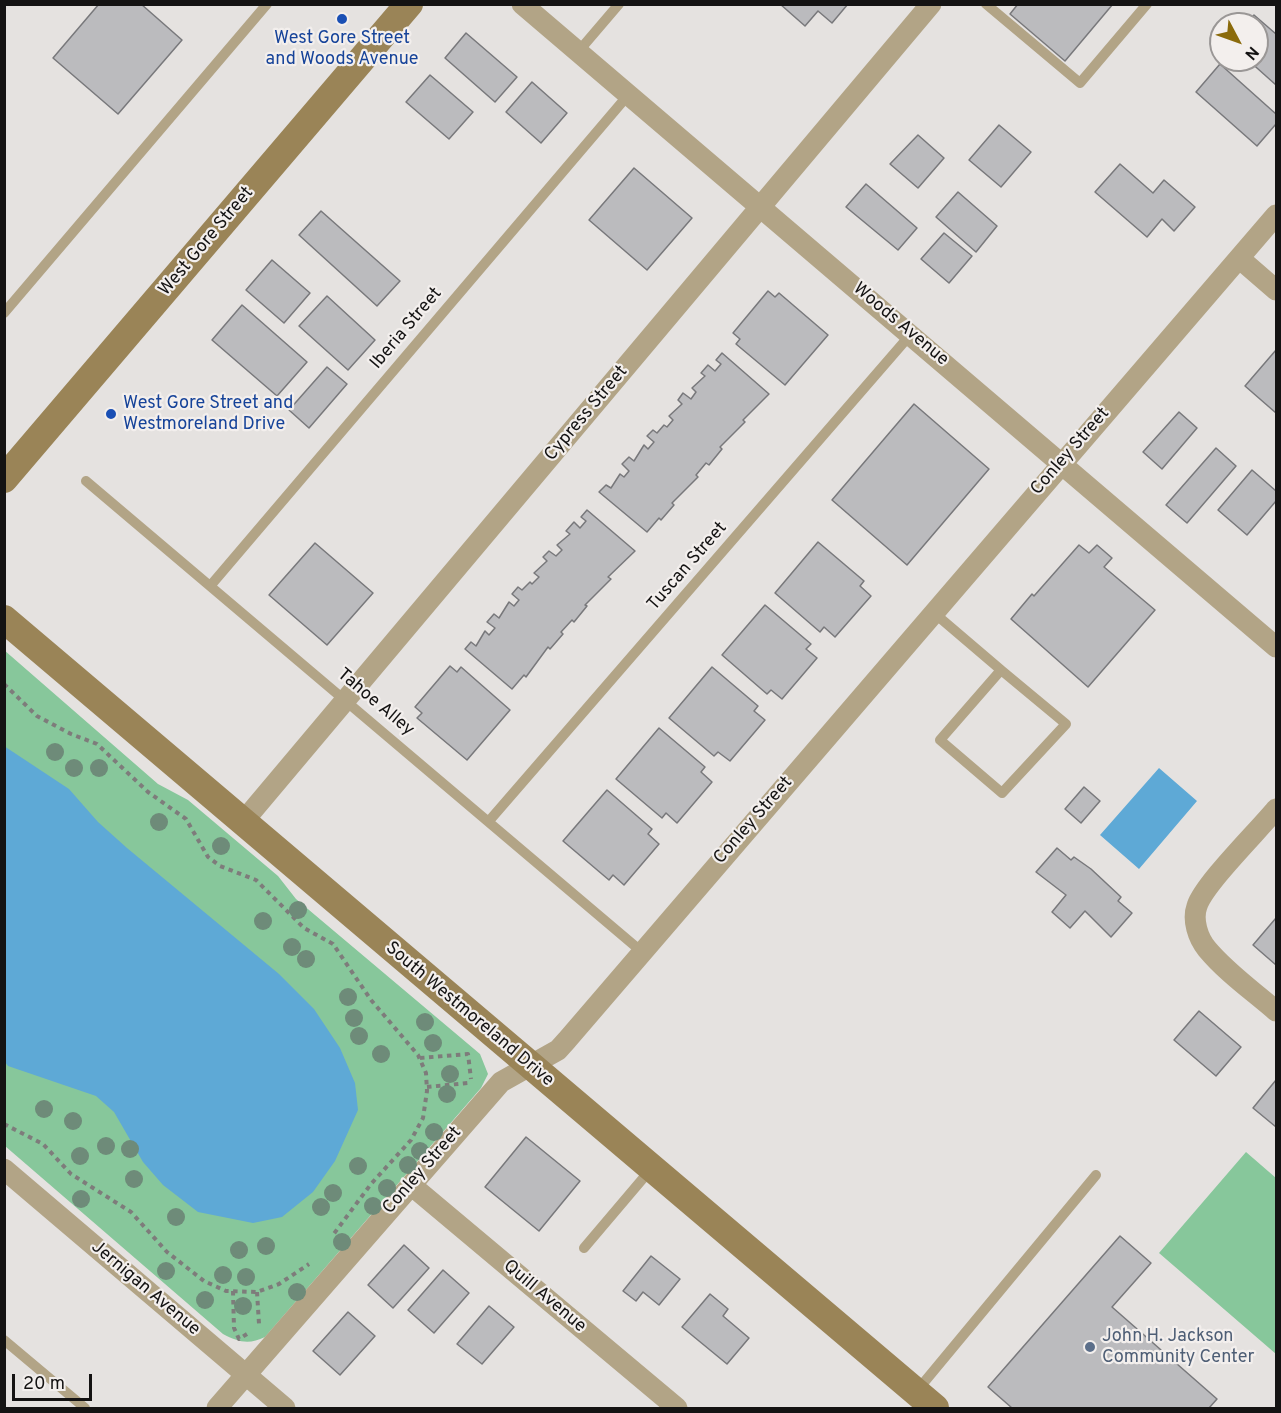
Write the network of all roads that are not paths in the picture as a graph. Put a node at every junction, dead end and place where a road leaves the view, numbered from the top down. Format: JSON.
{"nodes":[{"id":1,"x":267,"y":4,"type":"edge"},
{"id":2,"x":409,"y":4,"type":"edge"},
{"id":3,"x":522,"y":4,"type":"edge"},
{"id":4,"x":619,"y":4,"type":"edge"},
{"id":5,"x":932,"y":4,"type":"edge"},
{"id":6,"x":986,"y":4,"type":"edge"},
{"id":7,"x":1147,"y":4,"type":"edge"},
{"id":8,"x":578,"y":52,"type":"junction"},
{"id":9,"x":629,"y":94,"type":"junction"},
{"id":10,"x":761,"y":207,"type":"junction"},
{"id":11,"x":1276,"y":215,"type":"edge"},
{"id":12,"x":1239,"y":258,"type":"junction"},
{"id":13,"x":1276,"y":290,"type":"edge"},
{"id":14,"x":4,"y":313,"type":"edge"},
{"id":15,"x":911,"y":334,"type":"junction"},
{"id":16,"x":1062,"y":462,"type":"junction"},
{"id":17,"x":4,"y":480,"type":"edge"},
{"id":18,"x":86,"y":481,"type":"dead end"},
{"id":19,"x":211,"y":585,"type":"junction"},
{"id":20,"x":933,"y":612,"type":"junction"},
{"id":21,"x":4,"y":619,"type":"edge"},
{"id":22,"x":1276,"y":647,"type":"edge"},
{"id":23,"x":1001,"y":670,"type":"junction"},
{"id":24,"x":346,"y":700,"type":"junction"},
{"id":25,"x":1276,"y":809,"type":"edge"},
{"id":26,"x":489,"y":821,"type":"junction"},
{"id":27,"x":242,"y":822,"type":"junction"},
{"id":28,"x":642,"y":952,"type":"junction"},
{"id":29,"x":1276,"y":1011,"type":"edge"},
{"id":30,"x":529,"y":1066,"type":"junction"},
{"id":31,"x":4,"y":1169,"type":"edge"},
{"id":32,"x":651,"y":1169,"type":"junction"},
{"id":33,"x":1096,"y":1175,"type":"dead end"},
{"id":34,"x":411,"y":1185,"type":"junction"},
{"id":35,"x":584,"y":1248,"type":"dead end"},
{"id":36,"x":4,"y":1340,"type":"edge"},
{"id":37,"x":246,"y":1375,"type":"junction"},
{"id":38,"x":925,"y":1400,"type":"edge"},
{"id":39,"x":85,"y":1408,"type":"edge"},
{"id":40,"x":217,"y":1408,"type":"edge"},
{"id":41,"x":285,"y":1408,"type":"edge"},
{"id":42,"x":676,"y":1408,"type":"edge"}],
"edges":[{"from":1,"to":14,"type":"lane"},
{"from":2,"to":17,"type":"street","name":"West Gore Street"},
{"from":3,"to":8,"type":"street","name":"Woods Avenue"},
{"from":4,"to":8,"type":"lane"},
{"from":5,"to":10,"type":"street","name":"Cypress Street"},
{"from":6,"to":7,"type":"lane"},
{"from":8,"to":9,"type":"street","name":"Woods Avenue"},
{"from":9,"to":10,"type":"street","name":"Woods Avenue"},
{"from":9,"to":19,"type":"lane","name":"Iberia Street"},
{"from":10,"to":15,"type":"street","name":"Woods Avenue"},
{"from":10,"to":24,"type":"street","name":"Cypress Street"},
{"from":11,"to":12,"type":"street","name":"Conley Street"},
{"from":12,"to":13,"type":"street"},
{"from":12,"to":16,"type":"street","name":"Conley Street"},
{"from":15,"to":16,"type":"street","name":"Woods Avenue"},
{"from":15,"to":26,"type":"lane","name":"Tuscan Street"},
{"from":16,"to":20,"type":"street","name":"Conley Street"},
{"from":16,"to":22,"type":"street","name":"Woods Avenue"},
{"from":18,"to":19,"type":"lane","name":"Tahoe Alley"},
{"from":19,"to":24,"type":"lane","name":"Tahoe Alley"},
{"from":20,"to":23,"type":"lane"},
{"from":20,"to":28,"type":"street","name":"Conley Street"},
{"from":21,"to":27,"type":"street","name":"South Westmoreland Drive"},
{"from":23,"to":23,"type":"lane"},
{"from":24,"to":26,"type":"lane","name":"Tahoe Alley"},
{"from":24,"to":27,"type":"street","name":"Cypress Street"},
{"from":25,"to":29,"type":"street"},
{"from":26,"to":28,"type":"lane","name":"Tahoe Alley"},
{"from":27,"to":30,"type":"street","name":"South Westmoreland Drive"},
{"from":28,"to":30,"type":"street","name":"Conley Street"},
{"from":30,"to":32,"type":"street","name":"South Westmoreland Drive"},
{"from":30,"to":34,"type":"street","name":"Conley Street"},
{"from":31,"to":37,"type":"street","name":"Jernigan Avenue"},
{"from":32,"to":35,"type":"lane"},
{"from":32,"to":38,"type":"street","name":"South Westmoreland Drive"},
{"from":33,"to":38,"type":"lane"},
{"from":34,"to":37,"type":"street","name":"Conley Street"},
{"from":34,"to":42,"type":"street","name":"Quill Avenue"},
{"from":36,"to":39,"type":"lane"},
{"from":37,"to":40,"type":"street","name":"Conley Street"},
{"from":37,"to":41,"type":"street","name":"Jernigan Avenue"}]}
